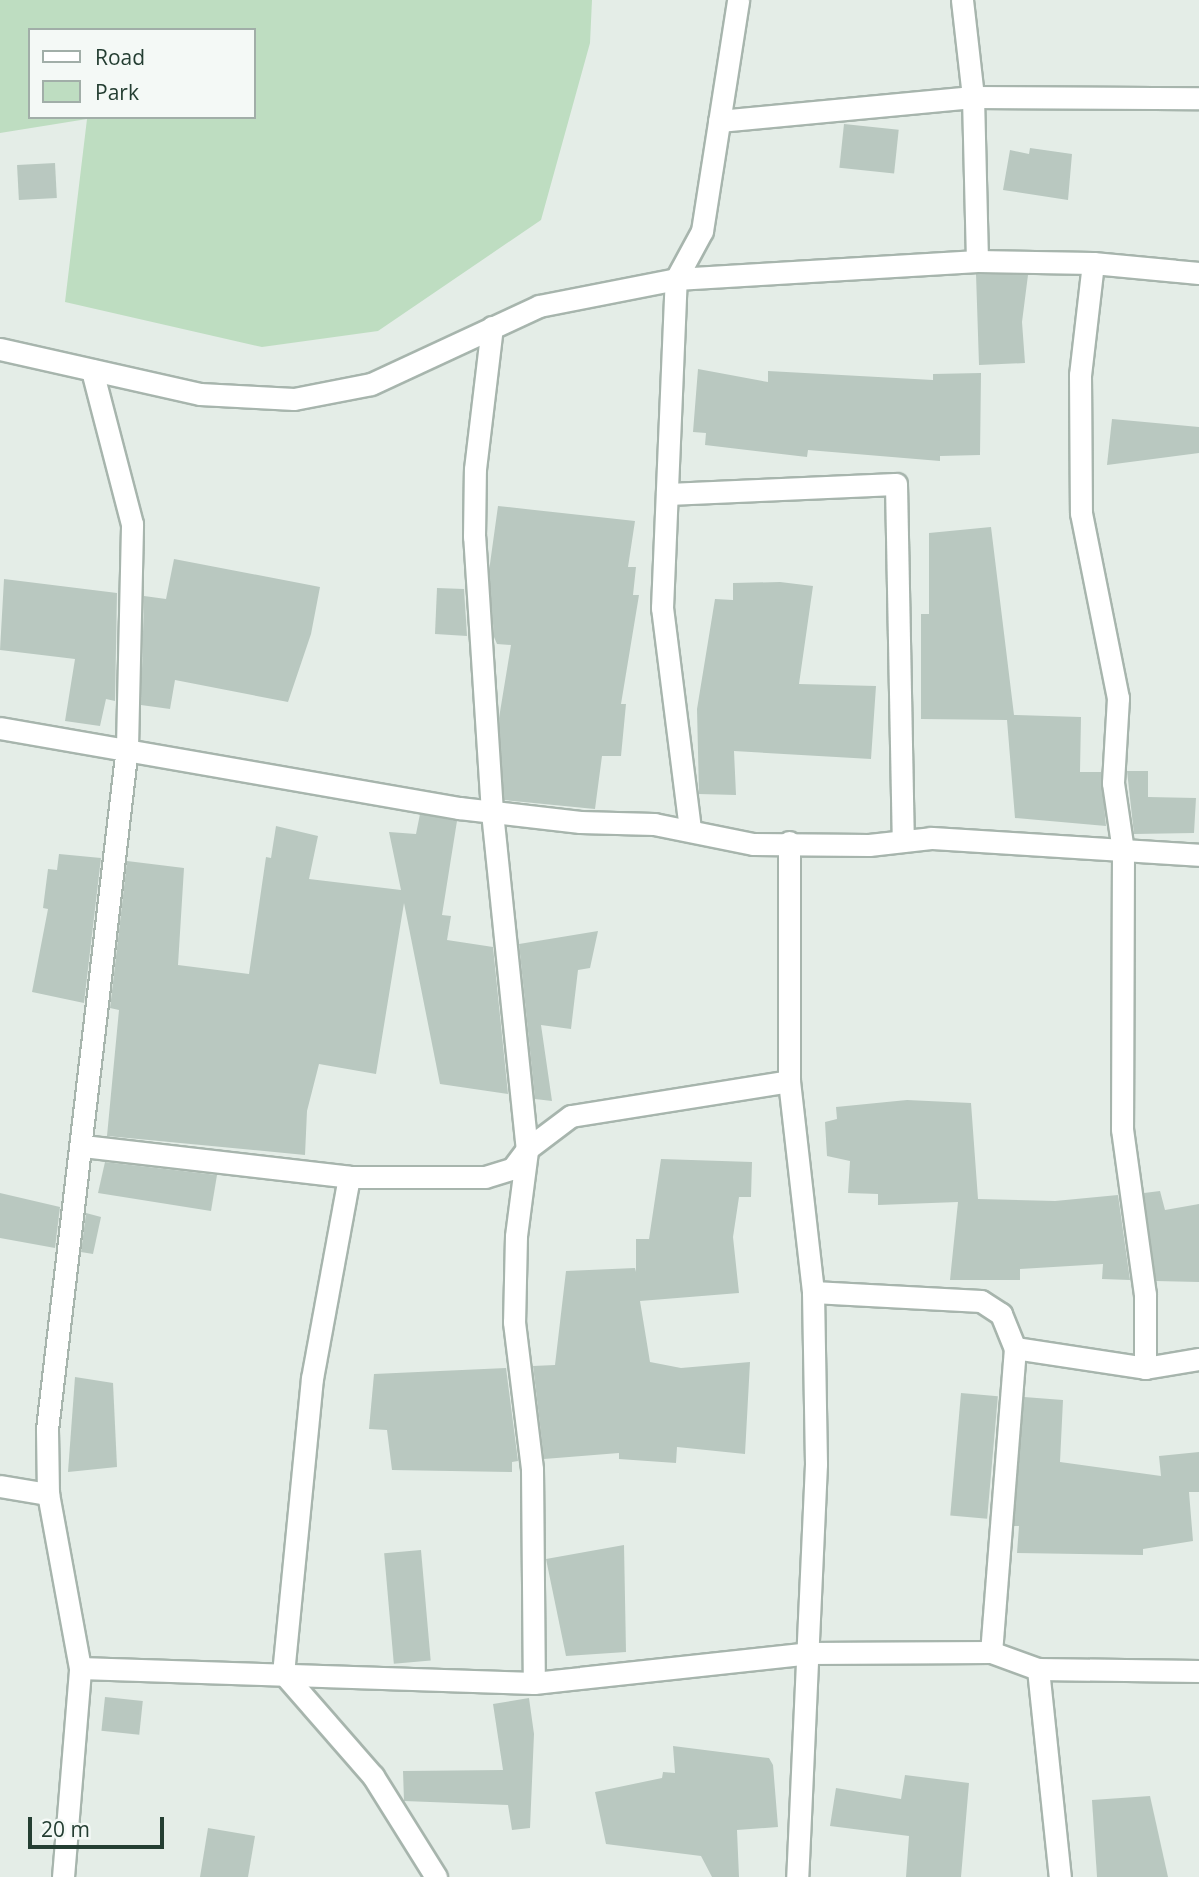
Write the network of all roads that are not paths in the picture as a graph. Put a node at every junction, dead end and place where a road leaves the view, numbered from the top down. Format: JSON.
{"nodes":[{"id":1,"x":738,"y":0,"type":"edge"},
{"id":2,"x":962,"y":0,"type":"edge"},
{"id":3,"x":973,"y":97,"type":"junction"},
{"id":4,"x":1199,"y":98,"type":"edge"},
{"id":5,"x":719,"y":121,"type":"junction"},
{"id":6,"x":977,"y":261,"type":"junction"},
{"id":7,"x":1093,"y":263,"type":"junction"},
{"id":8,"x":1199,"y":273,"type":"edge"},
{"id":9,"x":676,"y":279,"type":"junction"},
{"id":10,"x":492,"y":327,"type":"junction"},
{"id":11,"x":0,"y":349,"type":"edge"},
{"id":12,"x":92,"y":370,"type":"junction"},
{"id":13,"x":667,"y":494,"type":"junction"},
{"id":14,"x":0,"y":728,"type":"edge"},
{"id":15,"x":127,"y":747,"type":"junction"},
{"id":16,"x":492,"y":811,"type":"junction"},
{"id":17,"x":690,"y":829,"type":"junction"},
{"id":18,"x":903,"y":841,"type":"junction"},
{"id":19,"x":789,"y":842,"type":"junction"},
{"id":20,"x":1123,"y":851,"type":"junction"},
{"id":21,"x":1199,"y":855,"type":"edge"},
{"id":22,"x":789,"y":1081,"type":"junction"},
{"id":23,"x":83,"y":1146,"type":"junction"},
{"id":24,"x":527,"y":1149,"type":"junction"},
{"id":25,"x":349,"y":1177,"type":"junction"},
{"id":26,"x":813,"y":1292,"type":"junction"},
{"id":27,"x":1015,"y":1348,"type":"junction"},
{"id":28,"x":1199,"y":1359,"type":"edge"},
{"id":29,"x":1145,"y":1368,"type":"junction"},
{"id":30,"x":0,"y":1486,"type":"edge"},
{"id":31,"x":48,"y":1494,"type":"junction"},
{"id":32,"x":991,"y":1652,"type":"junction"},
{"id":33,"x":808,"y":1653,"type":"junction"},
{"id":34,"x":80,"y":1668,"type":"junction"},
{"id":35,"x":1038,"y":1669,"type":"junction"},
{"id":36,"x":1199,"y":1671,"type":"edge"},
{"id":37,"x":283,"y":1673,"type":"junction"},
{"id":38,"x":534,"y":1683,"type":"junction"},
{"id":39,"x":63,"y":1877,"type":"edge"},
{"id":40,"x":436,"y":1877,"type":"edge"},
{"id":41,"x":797,"y":1877,"type":"edge"},
{"id":42,"x":1060,"y":1877,"type":"edge"}],
"edges":[{"from":1,"to":5,"type":"street"},
{"from":2,"to":3,"type":"street"},
{"from":3,"to":4,"type":"street"},
{"from":3,"to":5,"type":"street"},
{"from":3,"to":6,"type":"street"},
{"from":5,"to":9,"type":"street"},
{"from":6,"to":7,"type":"street"},
{"from":6,"to":9,"type":"street"},
{"from":7,"to":8,"type":"street"},
{"from":7,"to":20,"type":"street"},
{"from":9,"to":10,"type":"street"},
{"from":9,"to":13,"type":"street"},
{"from":10,"to":12,"type":"street"},
{"from":10,"to":16,"type":"street"},
{"from":11,"to":12,"type":"street"},
{"from":12,"to":15,"type":"street"},
{"from":13,"to":17,"type":"street"},
{"from":13,"to":18,"type":"street"},
{"from":14,"to":15,"type":"street"},
{"from":15,"to":16,"type":"street"},
{"from":15,"to":23,"type":"street"},
{"from":16,"to":17,"type":"street"},
{"from":16,"to":24,"type":"street"},
{"from":17,"to":19,"type":"street"},
{"from":18,"to":19,"type":"street"},
{"from":18,"to":20,"type":"street"},
{"from":19,"to":22,"type":"street"},
{"from":20,"to":21,"type":"street"},
{"from":20,"to":29,"type":"street"},
{"from":22,"to":24,"type":"street"},
{"from":22,"to":26,"type":"street"},
{"from":23,"to":25,"type":"street"},
{"from":23,"to":31,"type":"street"},
{"from":24,"to":25,"type":"street"},
{"from":24,"to":38,"type":"street"},
{"from":25,"to":37,"type":"street"},
{"from":26,"to":27,"type":"street"},
{"from":26,"to":33,"type":"street"},
{"from":27,"to":29,"type":"street"},
{"from":27,"to":32,"type":"street"},
{"from":28,"to":29,"type":"street"},
{"from":30,"to":31,"type":"street"},
{"from":31,"to":34,"type":"street"},
{"from":32,"to":33,"type":"street"},
{"from":32,"to":35,"type":"street"},
{"from":33,"to":38,"type":"street"},
{"from":33,"to":41,"type":"street"},
{"from":34,"to":37,"type":"street"},
{"from":34,"to":39,"type":"street"},
{"from":35,"to":36,"type":"street"},
{"from":35,"to":42,"type":"street"},
{"from":37,"to":38,"type":"street"},
{"from":37,"to":40,"type":"street"}]}
